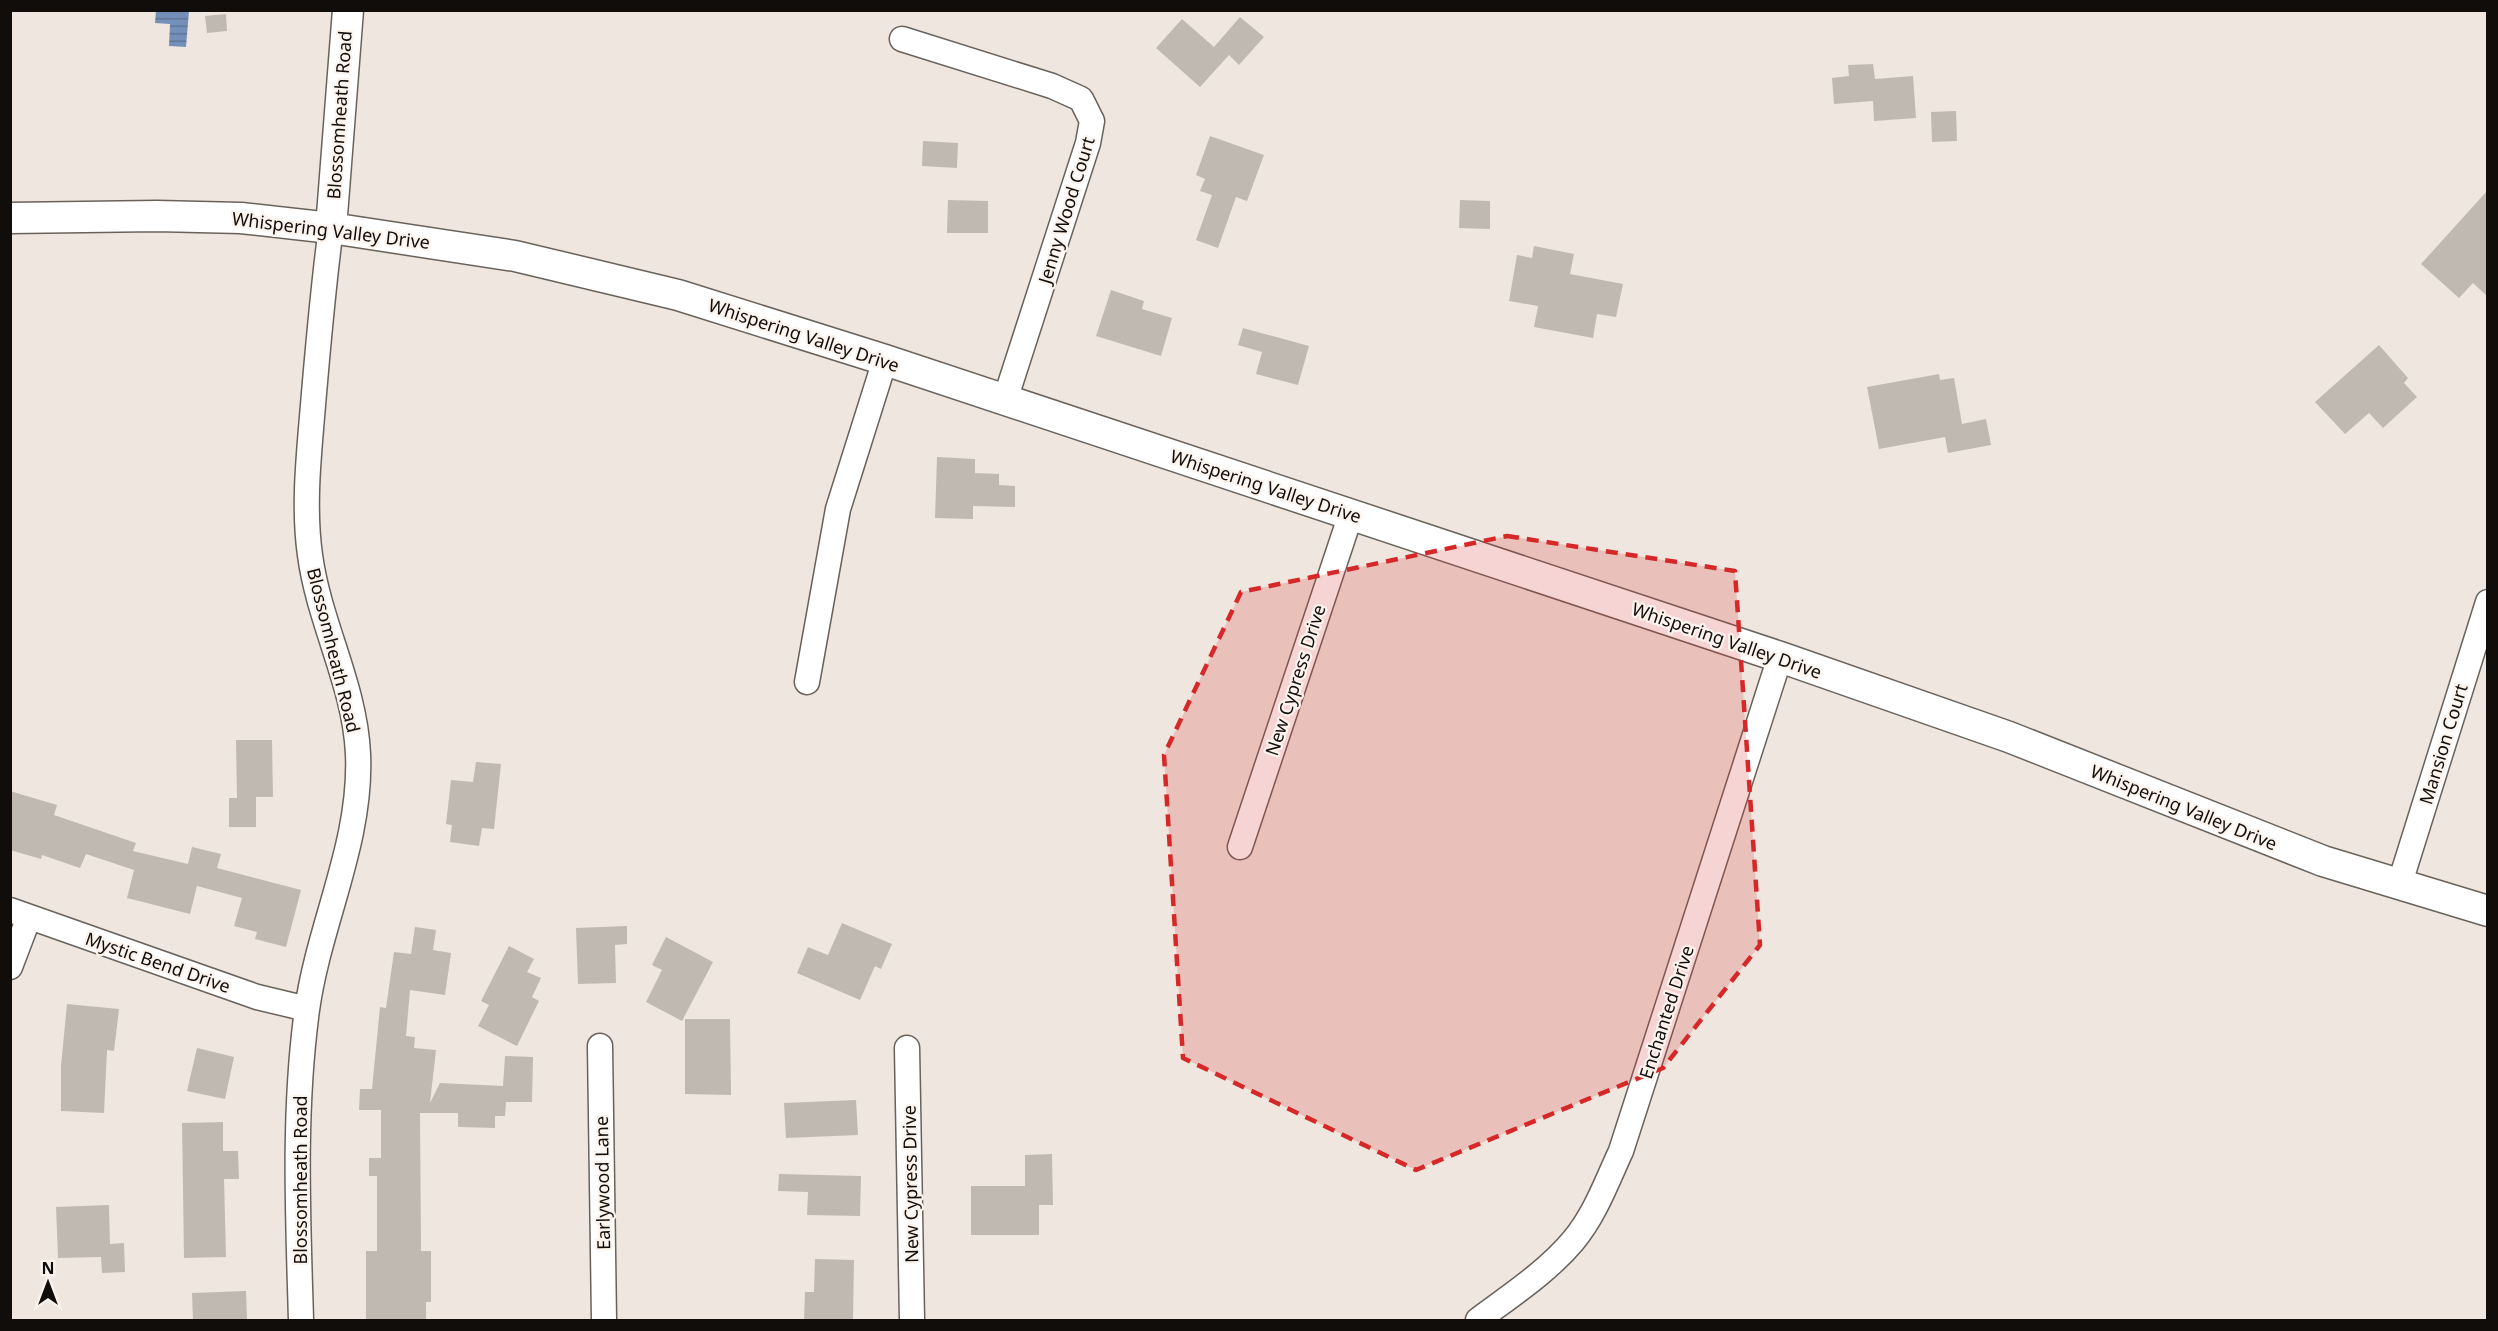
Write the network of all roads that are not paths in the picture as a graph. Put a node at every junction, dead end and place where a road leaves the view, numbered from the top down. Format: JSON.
{"nodes":[{"id":1,"x":348,"y":10,"type":"edge"},
{"id":2,"x":902,"y":39,"type":"dead end"},
{"id":3,"x":10,"y":218,"type":"edge"},
{"id":4,"x":331,"y":228,"type":"junction"},
{"id":5,"x":885,"y":360,"type":"junction"},
{"id":6,"x":1005,"y":400,"type":"junction"},
{"id":7,"x":1351,"y":514,"type":"junction"},
{"id":8,"x":2487,"y":602,"type":"edge"},
{"id":9,"x":1780,"y":657,"type":"junction"},
{"id":10,"x":807,"y":682,"type":"dead end"},
{"id":11,"x":1240,"y":847,"type":"dead end"},
{"id":12,"x":2399,"y":886,"type":"junction"},
{"id":13,"x":2487,"y":911,"type":"edge"},
{"id":14,"x":20,"y":913,"type":"edge"},
{"id":15,"x":10,"y":968,"type":"edge"},
{"id":16,"x":307,"y":1009,"type":"junction"},
{"id":17,"x":600,"y":1046,"type":"dead end"},
{"id":18,"x":907,"y":1048,"type":"dead end"},
{"id":19,"x":301,"y":1320,"type":"edge"},
{"id":20,"x":604,"y":1320,"type":"edge"},
{"id":21,"x":912,"y":1320,"type":"edge"},
{"id":22,"x":1478,"y":1320,"type":"edge"}],
"edges":[{"from":1,"to":4,"type":"street","name":"Blossomheath Road"},
{"from":2,"to":6,"type":"street","name":"Jenny Wood Court"},
{"from":3,"to":4,"type":"street","name":"Whispering Valley Drive"},
{"from":4,"to":5,"type":"street","name":"Whispering Valley Drive"},
{"from":4,"to":16,"type":"street","name":"Blossomheath Road"},
{"from":5,"to":6,"type":"street","name":"Whispering Valley Drive"},
{"from":5,"to":10,"type":"street"},
{"from":6,"to":7,"type":"street","name":"Whispering Valley Drive"},
{"from":7,"to":9,"type":"street","name":"Whispering Valley Drive"},
{"from":7,"to":11,"type":"street","name":"New Cypress Drive"},
{"from":8,"to":12,"type":"street","name":"Mansion Court"},
{"from":9,"to":12,"type":"street","name":"Whispering Valley Drive"},
{"from":9,"to":22,"type":"street","name":"Enchanted Drive"},
{"from":12,"to":13,"type":"street","name":"Whispering Valley Drive"},
{"from":14,"to":15,"type":"street"},
{"from":14,"to":16,"type":"street","name":"Mystic Bend Drive"},
{"from":16,"to":19,"type":"street","name":"Blossomheath Road"},
{"from":17,"to":20,"type":"street","name":"Earlywood Lane"},
{"from":18,"to":21,"type":"street","name":"New Cypress Drive"}]}
